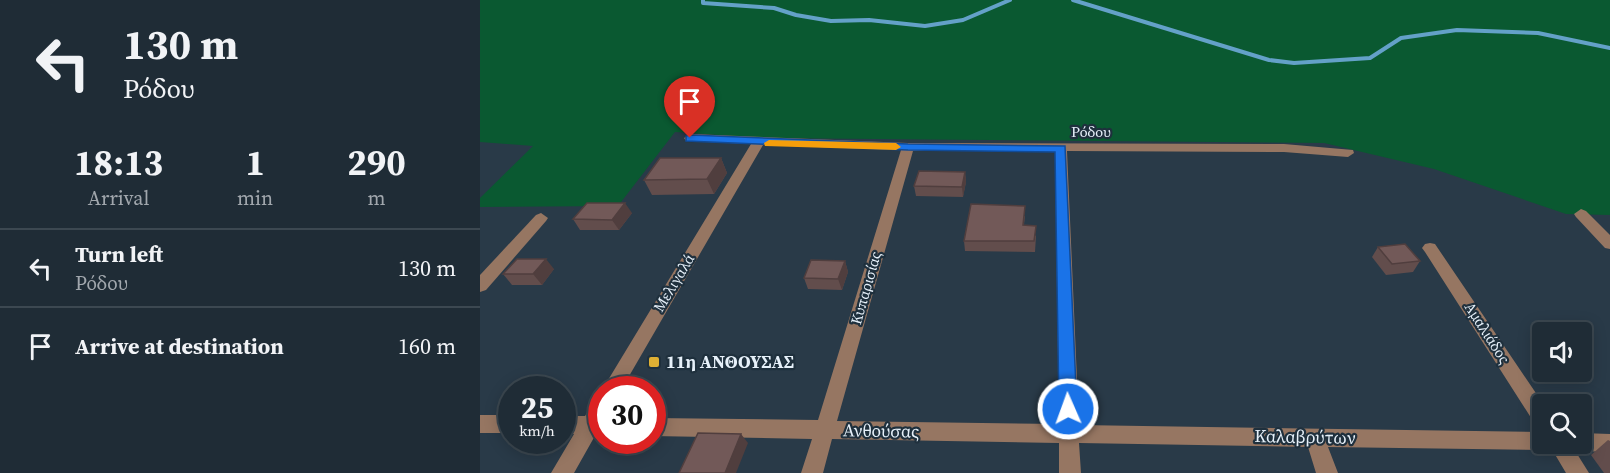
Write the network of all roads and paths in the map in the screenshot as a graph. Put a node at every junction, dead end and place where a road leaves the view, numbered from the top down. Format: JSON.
{"nodes":[{"id":1,"x":690,"y":138,"type":"dead end"},
{"id":2,"x":758,"y":143,"type":"junction"},
{"id":3,"x":908,"y":147,"type":"junction"},
{"id":4,"x":1061,"y":148,"type":"junction"},
{"id":5,"x":1348,"y":153,"type":"dead end"},
{"id":6,"x":1581,"y":214,"type":"dead end"},
{"id":7,"x":541,"y":218,"type":"dead end"},
{"id":8,"x":1610,"y":244,"type":"edge"},
{"id":9,"x":1430,"y":248,"type":"dead end"},
{"id":10,"x":480,"y":286,"type":"edge"},
{"id":11,"x":619,"y":376,"type":"edge"},
{"id":12,"x":1532,"y":403,"type":"edge"},
{"id":13,"x":480,"y":424,"type":"edge"},
{"id":14,"x":498,"y":424,"type":"edge"},
{"id":15,"x":666,"y":426,"type":"edge"},
{"id":16,"x":825,"y":430,"type":"junction"},
{"id":17,"x":1069,"y":433,"type":"junction"},
{"id":18,"x":588,"y":436,"type":"edge"},
{"id":19,"x":1315,"y":438,"type":"junction"},
{"id":20,"x":1532,"y":441,"type":"edge"},
{"id":21,"x":1592,"y":442,"type":"edge"},
{"id":22,"x":1610,"y":442,"type":"edge"},
{"id":23,"x":1565,"y":454,"type":"edge"},
{"id":24,"x":562,"y":473,"type":"edge"},
{"id":25,"x":812,"y":473,"type":"edge"},
{"id":26,"x":1070,"y":473,"type":"edge"},
{"id":27,"x":1327,"y":473,"type":"edge"},
{"id":28,"x":1578,"y":473,"type":"edge"}],
"edges":[{"from":1,"to":2,"type":"street","name":"Ρόδου"},
{"from":2,"to":3,"type":"street","name":"Ρόδου"},
{"from":2,"to":11,"type":"street","name":"Μελιγαλά"},
{"from":3,"to":4,"type":"street","name":"Ρόδου"},
{"from":3,"to":16,"type":"street","name":"Κυπαρισίας"},
{"from":4,"to":5,"type":"street","name":"Ρόδου"},
{"from":4,"to":17,"type":"street"},
{"from":6,"to":8,"type":"street"},
{"from":7,"to":10,"type":"street"},
{"from":9,"to":12,"type":"street","name":"Αμαλιάδος"},
{"from":13,"to":14,"type":"street"},
{"from":15,"to":16,"type":"street","name":"Ανθούσας"},
{"from":16,"to":17,"type":"street","name":"Ανθούσας"},
{"from":16,"to":25,"type":"street","name":"Κυπαρισίας"},
{"from":17,"to":19,"type":"street","name":"Καλαβρύτων"},
{"from":17,"to":26,"type":"street"},
{"from":18,"to":24,"type":"street"},
{"from":19,"to":20,"type":"street","name":"Καλαβρύτων"},
{"from":19,"to":27,"type":"street"},
{"from":21,"to":22,"type":"street"},
{"from":23,"to":28,"type":"street"}]}
